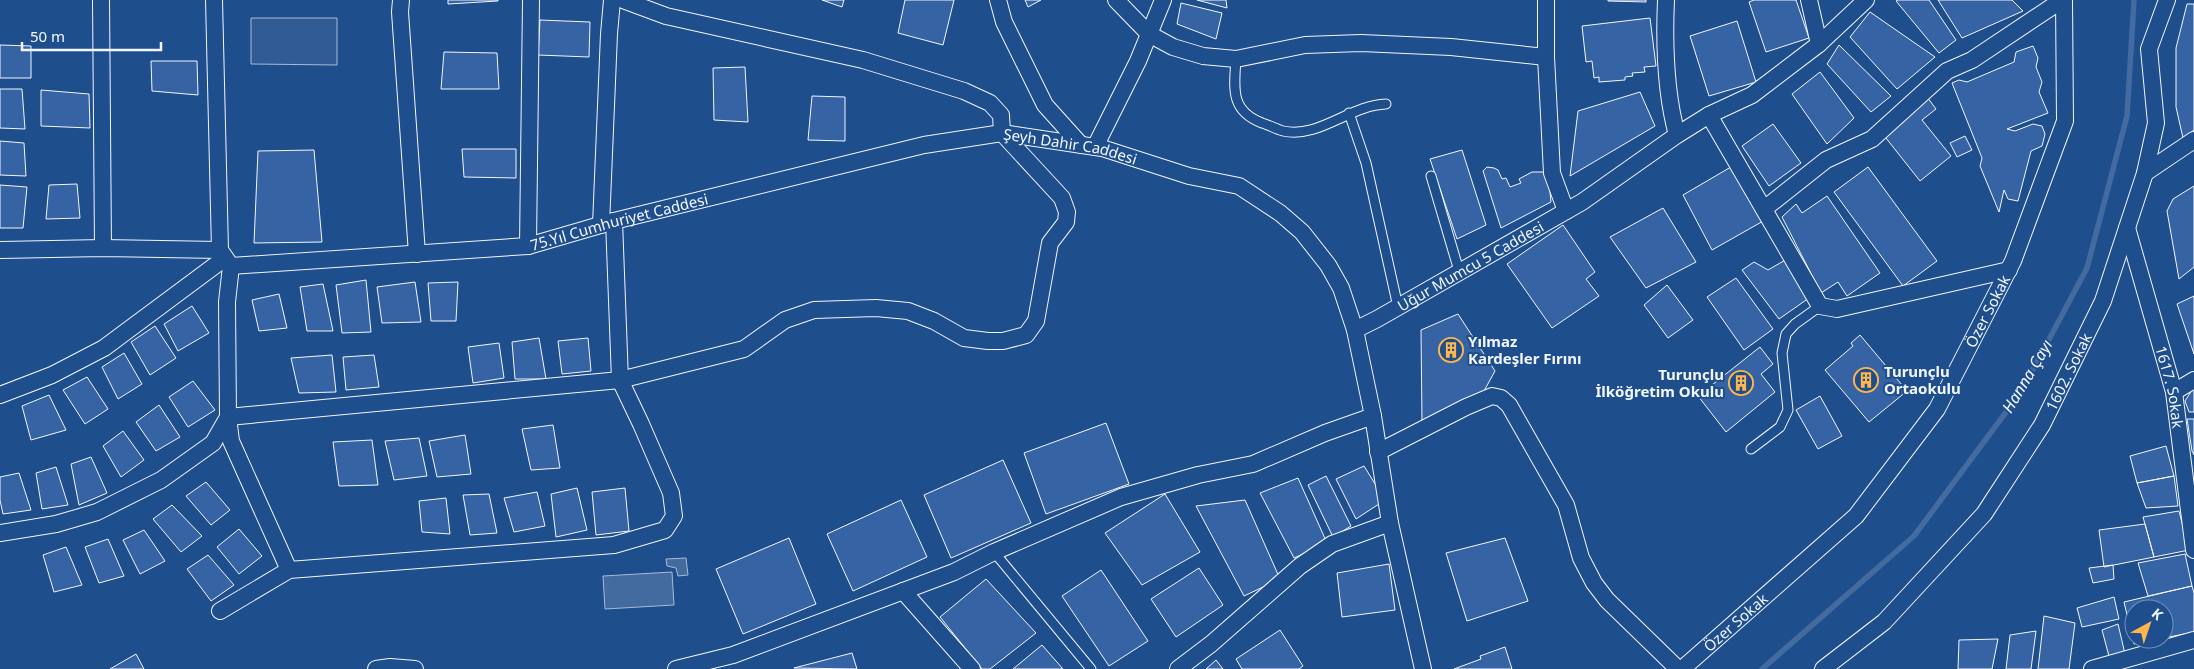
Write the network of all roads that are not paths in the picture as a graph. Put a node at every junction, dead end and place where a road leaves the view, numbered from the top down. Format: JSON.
{"nodes":[{"id":1,"x":101,"y":0,"type":"edge"},
{"id":2,"x":214,"y":0,"type":"edge"},
{"id":3,"x":401,"y":0,"type":"edge"},
{"id":4,"x":532,"y":0,"type":"edge"},
{"id":5,"x":612,"y":0,"type":"edge"},
{"id":6,"x":623,"y":0,"type":"edge"},
{"id":7,"x":992,"y":0,"type":"edge"},
{"id":8,"x":998,"y":0,"type":"edge"},
{"id":9,"x":1116,"y":0,"type":"edge"},
{"id":10,"x":1163,"y":0,"type":"edge"},
{"id":11,"x":1546,"y":0,"type":"edge"},
{"id":12,"x":1666,"y":0,"type":"edge"},
{"id":13,"x":1809,"y":0,"type":"edge"},
{"id":14,"x":1866,"y":0,"type":"edge"},
{"id":15,"x":2063,"y":0,"type":"edge"},
{"id":16,"x":2167,"y":0,"type":"edge"},
{"id":17,"x":1004,"y":22,"type":"junction"},
{"id":18,"x":1149,"y":34,"type":"junction"},
{"id":19,"x":1820,"y":44,"type":"junction"},
{"id":20,"x":1546,"y":57,"type":"junction"},
{"id":21,"x":1236,"y":59,"type":"junction"},
{"id":22,"x":1386,"y":104,"type":"dead end"},
{"id":23,"x":1349,"y":113,"type":"junction"},
{"id":24,"x":1709,"y":115,"type":"junction"},
{"id":25,"x":1002,"y":133,"type":"junction"},
{"id":26,"x":1678,"y":135,"type":"junction"},
{"id":27,"x":2194,"y":140,"type":"edge"},
{"id":28,"x":1088,"y":146,"type":"junction"},
{"id":29,"x":2145,"y":173,"type":"junction"},
{"id":30,"x":1431,"y":176,"type":"dead end"},
{"id":31,"x":1764,"y":209,"type":"junction"},
{"id":32,"x":1566,"y":211,"type":"junction"},
{"id":33,"x":608,"y":223,"type":"junction"},
{"id":34,"x":2127,"y":228,"type":"junction"},
{"id":35,"x":528,"y":246,"type":"junction"},
{"id":36,"x":103,"y":248,"type":"junction"},
{"id":37,"x":0,"y":250,"type":"edge"},
{"id":38,"x":417,"y":254,"type":"junction"},
{"id":39,"x":225,"y":258,"type":"junction"},
{"id":40,"x":2009,"y":270,"type":"junction"},
{"id":41,"x":1459,"y":271,"type":"junction"},
{"id":42,"x":1820,"y":306,"type":"junction"},
{"id":43,"x":1398,"y":307,"type":"junction"},
{"id":44,"x":1355,"y":330,"type":"junction"},
{"id":45,"x":620,"y":380,"type":"junction"},
{"id":46,"x":2194,"y":380,"type":"edge"},
{"id":47,"x":2174,"y":392,"type":"junction"},
{"id":48,"x":0,"y":395,"type":"edge"},
{"id":49,"x":1373,"y":416,"type":"junction"},
{"id":50,"x":228,"y":417,"type":"junction"},
{"id":51,"x":1751,"y":449,"type":"dead end"},
{"id":52,"x":1378,"y":452,"type":"junction"},
{"id":53,"x":1390,"y":523,"type":"junction"},
{"id":54,"x":0,"y":533,"type":"edge"},
{"id":55,"x":2194,"y":550,"type":"edge"},
{"id":56,"x":994,"y":552,"type":"junction"},
{"id":57,"x":289,"y":570,"type":"junction"},
{"id":58,"x":903,"y":591,"type":"junction"},
{"id":59,"x":220,"y":611,"type":"dead end"},
{"id":60,"x":2194,"y":640,"type":"edge"},
{"id":61,"x":376,"y":669,"type":"edge"},
{"id":62,"x":415,"y":669,"type":"edge"},
{"id":63,"x":676,"y":669,"type":"edge"},
{"id":64,"x":972,"y":669,"type":"edge"},
{"id":65,"x":1091,"y":669,"type":"edge"},
{"id":66,"x":1178,"y":669,"type":"edge"},
{"id":67,"x":1423,"y":669,"type":"edge"},
{"id":68,"x":1680,"y":669,"type":"edge"},
{"id":69,"x":1823,"y":669,"type":"edge"},
{"id":70,"x":2092,"y":669,"type":"edge"}],
"edges":[{"from":1,"to":36,"type":"street"},
{"from":2,"to":39,"type":"street"},
{"from":3,"to":38,"type":"street"},
{"from":4,"to":35,"type":"street"},
{"from":5,"to":33,"type":"street"},
{"from":6,"to":25,"type":"street","name":"Şeyh Dahir Caddesi"},
{"from":7,"to":17,"type":"street"},
{"from":8,"to":17,"type":"street"},
{"from":9,"to":18,"type":"street"},
{"from":10,"to":18,"type":"street"},
{"from":11,"to":20,"type":"street"},
{"from":12,"to":26,"type":"street"},
{"from":13,"to":19,"type":"street"},
{"from":14,"to":19,"type":"street","name":"Uğur Mumcu 5 Caddesi"},
{"from":15,"to":31,"type":"street"},
{"from":15,"to":40,"type":"street","name":"Özer Sokak"},
{"from":16,"to":29,"type":"street","name":"1602. Sokak"},
{"from":17,"to":28,"type":"street"},
{"from":18,"to":21,"type":"street"},
{"from":18,"to":28,"type":"street"},
{"from":19,"to":24,"type":"street","name":"Uğur Mumcu 5 Caddesi"},
{"from":20,"to":21,"type":"street"},
{"from":20,"to":32,"type":"street"},
{"from":21,"to":23,"type":"lane"},
{"from":22,"to":23,"type":"lane"},
{"from":23,"to":43,"type":"lane"},
{"from":24,"to":26,"type":"street","name":"Uğur Mumcu 5 Caddesi"},
{"from":24,"to":31,"type":"street"},
{"from":25,"to":28,"type":"street","name":"Şeyh Dahir Caddesi"},
{"from":25,"to":33,"type":"street","name":"75.Yıl Cumhuriyet Caddesi"},
{"from":25,"to":45,"type":"street"},
{"from":26,"to":32,"type":"street","name":"Uğur Mumcu 5 Caddesi"},
{"from":27,"to":29,"type":"street"},
{"from":28,"to":44,"type":"street","name":"Şeyh Dahir Caddesi"},
{"from":29,"to":34,"type":"street","name":"1602. Sokak"},
{"from":30,"to":41,"type":"lane"},
{"from":31,"to":42,"type":"street"},
{"from":32,"to":41,"type":"street","name":"Uğur Mumcu 5 Caddesi"},
{"from":33,"to":35,"type":"street","name":"75.Yıl Cumhuriyet Caddesi"},
{"from":33,"to":45,"type":"street"},
{"from":34,"to":47,"type":"street","name":"1617. Sokak"},
{"from":34,"to":69,"type":"street","name":"1602. Sokak"},
{"from":35,"to":38,"type":"street","name":"75.Yıl Cumhuriyet Caddesi"},
{"from":36,"to":37,"type":"street","name":"75.Yıl Cumhuriyet Caddesi"},
{"from":36,"to":39,"type":"street","name":"75.Yıl Cumhuriyet Caddesi"},
{"from":38,"to":39,"type":"street","name":"75.Yıl Cumhuriyet Caddesi"},
{"from":39,"to":48,"type":"street"},
{"from":39,"to":50,"type":"street"},
{"from":40,"to":42,"type":"street"},
{"from":40,"to":68,"type":"street","name":"Özer Sokak"},
{"from":41,"to":43,"type":"street","name":"Uğur Mumcu 5 Caddesi"},
{"from":42,"to":51,"type":"lane"},
{"from":43,"to":44,"type":"street","name":"Uğur Mumcu 5 Caddesi"},
{"from":44,"to":49,"type":"street"},
{"from":45,"to":50,"type":"street"},
{"from":45,"to":57,"type":"street"},
{"from":46,"to":47,"type":"street"},
{"from":47,"to":55,"type":"street","name":"1617. Sokak"},
{"from":49,"to":52,"type":"street"},
{"from":49,"to":56,"type":"street"},
{"from":50,"to":54,"type":"street"},
{"from":50,"to":57,"type":"street"},
{"from":52,"to":53,"type":"street"},
{"from":52,"to":68,"type":"street"},
{"from":53,"to":66,"type":"street"},
{"from":53,"to":67,"type":"street"},
{"from":56,"to":58,"type":"street"},
{"from":56,"to":65,"type":"lane"},
{"from":57,"to":59,"type":"street"},
{"from":58,"to":63,"type":"street"},
{"from":58,"to":64,"type":"street"},
{"from":60,"to":70,"type":"street"},
{"from":61,"to":62,"type":"street"}]}
